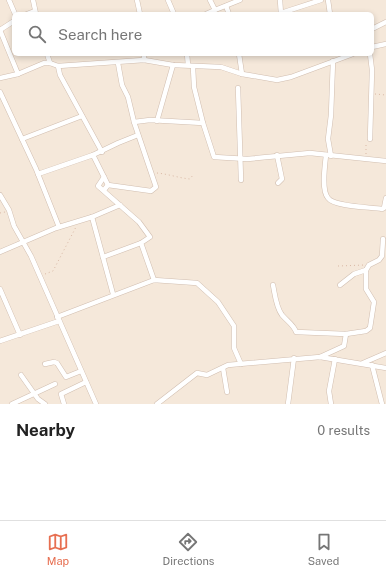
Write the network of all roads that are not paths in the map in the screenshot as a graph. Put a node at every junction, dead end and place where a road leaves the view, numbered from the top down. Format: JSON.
{"nodes":[{"id":1,"x":9,"y":0,"type":"edge"},
{"id":2,"x":33,"y":0,"type":"edge"},
{"id":3,"x":137,"y":0,"type":"edge"},
{"id":4,"x":168,"y":0,"type":"edge"},
{"id":5,"x":210,"y":0,"type":"edge"},
{"id":6,"x":240,"y":0,"type":"edge"},
{"id":7,"x":280,"y":0,"type":"edge"},
{"id":8,"x":320,"y":0,"type":"edge"},
{"id":9,"x":328,"y":0,"type":"edge"},
{"id":10,"x":226,"y":6,"type":"junction"},
{"id":11,"x":215,"y":10,"type":"junction"},
{"id":12,"x":14,"y":12,"type":"edge"},
{"id":13,"x":36,"y":12,"type":"edge"},
{"id":14,"x":140,"y":12,"type":"edge"},
{"id":15,"x":173,"y":12,"type":"edge"},
{"id":16,"x":210,"y":12,"type":"edge"},
{"id":17,"x":228,"y":12,"type":"edge"},
{"id":18,"x":281,"y":12,"type":"edge"},
{"id":19,"x":284,"y":12,"type":"edge"},
{"id":20,"x":330,"y":12,"type":"edge"},
{"id":21,"x":12,"y":22,"type":"edge"},
{"id":22,"x":386,"y":22,"type":"edge"},
{"id":23,"x":374,"y":28,"type":"edge"},
{"id":24,"x":0,"y":30,"type":"edge"},
{"id":25,"x":386,"y":44,"type":"edge"},
{"id":26,"x":374,"y":47,"type":"edge"},
{"id":27,"x":48,"y":56,"type":"edge"},
{"id":28,"x":144,"y":56,"type":"edge"},
{"id":29,"x":187,"y":56,"type":"edge"},
{"id":30,"x":239,"y":56,"type":"edge"},
{"id":31,"x":370,"y":56,"type":"edge"},
{"id":32,"x":337,"y":57,"type":"edge"},
{"id":33,"x":144,"y":60,"type":"junction"},
{"id":34,"x":333,"y":61,"type":"junction"},
{"id":35,"x":50,"y":63,"type":"junction"},
{"id":36,"x":118,"y":63,"type":"junction"},
{"id":37,"x":173,"y":65,"type":"junction"},
{"id":38,"x":188,"y":65,"type":"junction"},
{"id":39,"x":58,"y":66,"type":"junction"},
{"id":40,"x":194,"y":67,"type":"junction"},
{"id":41,"x":18,"y":74,"type":"junction"},
{"id":42,"x":242,"y":74,"type":"junction"},
{"id":43,"x":0,"y":78,"type":"edge"},
{"id":44,"x":238,"y":88,"type":"dead end"},
{"id":45,"x":0,"y":92,"type":"edge"},
{"id":46,"x":82,"y":116,"type":"junction"},
{"id":47,"x":156,"y":121,"type":"junction"},
{"id":48,"x":134,"y":122,"type":"junction"},
{"id":49,"x":203,"y":123,"type":"junction"},
{"id":50,"x":138,"y":135,"type":"junction"},
{"id":51,"x":370,"y":138,"type":"road end"},
{"id":52,"x":22,"y":139,"type":"junction"},
{"id":53,"x":102,"y":152,"type":"junction"},
{"id":54,"x":93,"y":155,"type":"junction"},
{"id":55,"x":277,"y":155,"type":"junction"},
{"id":56,"x":328,"y":155,"type":"junction"},
{"id":57,"x":240,"y":158,"type":"junction"},
{"id":58,"x":386,"y":161,"type":"edge"},
{"id":59,"x":38,"y":174,"type":"junction"},
{"id":60,"x":104,"y":177,"type":"junction"},
{"id":61,"x":241,"y":180,"type":"dead end"},
{"id":62,"x":278,"y":183,"type":"dead end"},
{"id":63,"x":108,"y":185,"type":"junction"},
{"id":64,"x":104,"y":190,"type":"junction"},
{"id":65,"x":0,"y":195,"type":"edge"},
{"id":66,"x":386,"y":198,"type":"edge"},
{"id":67,"x":120,"y":205,"type":"junction"},
{"id":68,"x":92,"y":217,"type":"junction"},
{"id":69,"x":59,"y":227,"type":"junction"},
{"id":70,"x":383,"y":239,"type":"dead end"},
{"id":71,"x":24,"y":242,"type":"junction"},
{"id":72,"x":140,"y":243,"type":"junction"},
{"id":73,"x":0,"y":252,"type":"edge"},
{"id":74,"x":104,"y":257,"type":"junction"},
{"id":75,"x":366,"y":270,"type":"junction"},
{"id":76,"x":154,"y":280,"type":"junction"},
{"id":77,"x":273,"y":285,"type":"dead end"},
{"id":78,"x":340,"y":285,"type":"dead end"},
{"id":79,"x":0,"y":289,"type":"edge"},
{"id":80,"x":113,"y":294,"type":"junction"},
{"id":81,"x":58,"y":319,"type":"junction"},
{"id":82,"x":346,"y":334,"type":"junction"},
{"id":83,"x":20,"y":335,"type":"junction"},
{"id":84,"x":0,"y":341,"type":"edge"},
{"id":85,"x":386,"y":352,"type":"edge"},
{"id":86,"x":320,"y":357,"type":"junction"},
{"id":87,"x":294,"y":358,"type":"junction"},
{"id":88,"x":335,"y":359,"type":"junction"},
{"id":89,"x":363,"y":363,"type":"junction"},
{"id":90,"x":45,"y":364,"type":"dead end"},
{"id":91,"x":241,"y":364,"type":"junction"},
{"id":92,"x":372,"y":365,"type":"junction"},
{"id":93,"x":223,"y":368,"type":"junction"},
{"id":94,"x":386,"y":368,"type":"edge"},
{"id":95,"x":81,"y":372,"type":"junction"},
{"id":96,"x":21,"y":376,"type":"dead end"},
{"id":97,"x":86,"y":382,"type":"junction"},
{"id":98,"x":55,"y":384,"type":"dead end"},
{"id":99,"x":227,"y":392,"type":"dead end"},
{"id":100,"x":34,"y":393,"type":"junction"},
{"id":101,"x":12,"y":404,"type":"edge"},
{"id":102,"x":45,"y":404,"type":"edge"},
{"id":103,"x":64,"y":404,"type":"edge"},
{"id":104,"x":96,"y":404,"type":"edge"},
{"id":105,"x":157,"y":404,"type":"edge"},
{"id":106,"x":288,"y":404,"type":"edge"},
{"id":107,"x":331,"y":404,"type":"edge"},
{"id":108,"x":382,"y":404,"type":"edge"}],
"edges":[{"from":1,"to":12,"type":"street"},
{"from":2,"to":13,"type":"street"},
{"from":3,"to":14,"type":"street"},
{"from":4,"to":15,"type":"street"},
{"from":5,"to":11,"type":"street"},
{"from":6,"to":10,"type":"street"},
{"from":7,"to":18,"type":"street"},
{"from":8,"to":19,"type":"street"},
{"from":9,"to":20,"type":"street"},
{"from":10,"to":11,"type":"street"},
{"from":10,"to":17,"type":"street"},
{"from":11,"to":16,"type":"street"},
{"from":21,"to":24,"type":"street"},
{"from":22,"to":23,"type":"street"},
{"from":24,"to":41,"type":"street"},
{"from":25,"to":26,"type":"street"},
{"from":27,"to":35,"type":"street"},
{"from":28,"to":33,"type":"street"},
{"from":29,"to":38,"type":"street"},
{"from":30,"to":42,"type":"street"},
{"from":31,"to":51,"type":"street"},
{"from":32,"to":34,"type":"street"},
{"from":33,"to":36,"type":"street"},
{"from":33,"to":37,"type":"street"},
{"from":34,"to":42,"type":"street"},
{"from":34,"to":56,"type":"street"},
{"from":35,"to":39,"type":"street"},
{"from":35,"to":41,"type":"street"},
{"from":36,"to":39,"type":"street"},
{"from":36,"to":48,"type":"street"},
{"from":37,"to":38,"type":"street"},
{"from":37,"to":47,"type":"street"},
{"from":38,"to":40,"type":"street"},
{"from":39,"to":46,"type":"street"},
{"from":40,"to":42,"type":"street"},
{"from":40,"to":49,"type":"street"},
{"from":41,"to":43,"type":"street"},
{"from":44,"to":57,"type":"street"},
{"from":45,"to":52,"type":"street"},
{"from":46,"to":52,"type":"street"},
{"from":46,"to":53,"type":"street"},
{"from":47,"to":48,"type":"street"},
{"from":47,"to":49,"type":"street"},
{"from":48,"to":50,"type":"street"},
{"from":49,"to":57,"type":"street"},
{"from":50,"to":53,"type":"street"},
{"from":50,"to":63,"type":"street"},
{"from":52,"to":59,"type":"street"},
{"from":53,"to":54,"type":"street"},
{"from":54,"to":59,"type":"street"},
{"from":54,"to":60,"type":"street"},
{"from":55,"to":56,"type":"street"},
{"from":55,"to":57,"type":"street"},
{"from":55,"to":62,"type":"street"},
{"from":56,"to":58,"type":"street"},
{"from":56,"to":66,"type":"street"},
{"from":57,"to":61,"type":"street"},
{"from":59,"to":69,"type":"street"},
{"from":60,"to":63,"type":"street"},
{"from":60,"to":64,"type":"street"},
{"from":63,"to":64,"type":"street"},
{"from":64,"to":67,"type":"street"},
{"from":65,"to":71,"type":"street"},
{"from":67,"to":68,"type":"street"},
{"from":67,"to":72,"type":"street"},
{"from":68,"to":69,"type":"street"},
{"from":68,"to":74,"type":"street"},
{"from":69,"to":71,"type":"street"},
{"from":70,"to":75,"type":"street"},
{"from":71,"to":73,"type":"street"},
{"from":71,"to":81,"type":"street"},
{"from":72,"to":74,"type":"street"},
{"from":72,"to":76,"type":"street"},
{"from":74,"to":80,"type":"street"},
{"from":75,"to":78,"type":"street"},
{"from":75,"to":82,"type":"street"},
{"from":76,"to":80,"type":"street"},
{"from":76,"to":91,"type":"street"},
{"from":77,"to":82,"type":"street"},
{"from":79,"to":83,"type":"street"},
{"from":80,"to":81,"type":"street"},
{"from":81,"to":83,"type":"street"},
{"from":81,"to":95,"type":"street"},
{"from":82,"to":86,"type":"street"},
{"from":83,"to":84,"type":"street"},
{"from":85,"to":89,"type":"street"},
{"from":86,"to":87,"type":"street"},
{"from":86,"to":88,"type":"street"},
{"from":87,"to":91,"type":"street"},
{"from":87,"to":106,"type":"street"},
{"from":88,"to":89,"type":"street"},
{"from":88,"to":107,"type":"street"},
{"from":89,"to":92,"type":"street"},
{"from":90,"to":95,"type":"street"},
{"from":91,"to":93,"type":"street"},
{"from":92,"to":94,"type":"street"},
{"from":92,"to":108,"type":"street"},
{"from":93,"to":99,"type":"street"},
{"from":93,"to":105,"type":"street"},
{"from":95,"to":97,"type":"street"},
{"from":96,"to":100,"type":"street"},
{"from":97,"to":103,"type":"street"},
{"from":97,"to":104,"type":"street"},
{"from":98,"to":100,"type":"street"},
{"from":100,"to":101,"type":"street"},
{"from":100,"to":102,"type":"street"}]}
